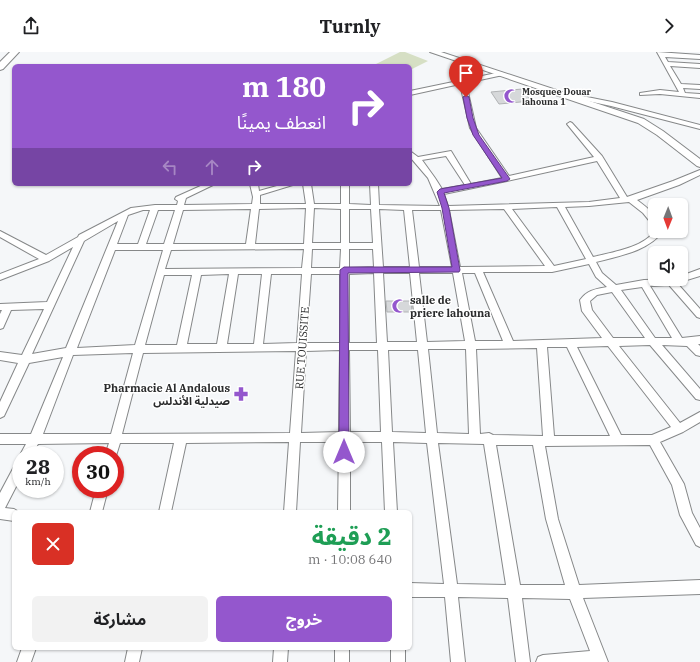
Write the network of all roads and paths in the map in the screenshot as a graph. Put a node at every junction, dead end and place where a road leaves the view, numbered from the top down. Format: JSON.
{"nodes":[{"id":1,"x":15,"y":52,"type":"edge"},
{"id":2,"x":434,"y":52,"type":"edge"},
{"id":3,"x":661,"y":54,"type":"edge"},
{"id":4,"x":700,"y":57,"type":"edge"},
{"id":5,"x":666,"y":64,"type":"junction"},
{"id":6,"x":700,"y":66,"type":"edge"},
{"id":7,"x":0,"y":67,"type":"edge"},
{"id":8,"x":501,"y":74,"type":"junction"},
{"id":9,"x":462,"y":82,"type":"junction"},
{"id":10,"x":679,"y":86,"type":"junction"},
{"id":11,"x":700,"y":87,"type":"edge"},
{"id":12,"x":556,"y":92,"type":"junction"},
{"id":13,"x":412,"y":93,"type":"edge"},
{"id":14,"x":642,"y":94,"type":"dead end"},
{"id":15,"x":683,"y":94,"type":"junction"},
{"id":16,"x":700,"y":96,"type":"edge"},
{"id":17,"x":570,"y":124,"type":"dead end"},
{"id":18,"x":700,"y":127,"type":"edge"},
{"id":19,"x":412,"y":154,"type":"edge"},
{"id":20,"x":599,"y":158,"type":"junction"},
{"id":21,"x":418,"y":159,"type":"junction"},
{"id":22,"x":700,"y":164,"type":"edge"},
{"id":23,"x":700,"y":172,"type":"edge"},
{"id":24,"x":507,"y":179,"type":"junction"},
{"id":25,"x":207,"y":186,"type":"edge"},
{"id":26,"x":254,"y":186,"type":"edge"},
{"id":27,"x":285,"y":186,"type":"edge"},
{"id":28,"x":307,"y":186,"type":"edge"},
{"id":29,"x":345,"y":186,"type":"edge"},
{"id":30,"x":374,"y":186,"type":"edge"},
{"id":31,"x":469,"y":186,"type":"junction"},
{"id":32,"x":440,"y":192,"type":"junction"},
{"id":33,"x":256,"y":194,"type":"junction"},
{"id":34,"x":183,"y":197,"type":"junction"},
{"id":35,"x":628,"y":199,"type":"junction"},
{"id":36,"x":560,"y":205,"type":"junction"},
{"id":37,"x":256,"y":206,"type":"junction"},
{"id":38,"x":310,"y":206,"type":"junction"},
{"id":39,"x":158,"y":207,"type":"junction"},
{"id":40,"x":181,"y":207,"type":"junction"},
{"id":41,"x":345,"y":207,"type":"junction"},
{"id":42,"x":375,"y":207,"type":"junction"},
{"id":43,"x":408,"y":207,"type":"junction"},
{"id":44,"x":507,"y":207,"type":"junction"},
{"id":45,"x":446,"y":208,"type":"junction"},
{"id":46,"x":648,"y":213,"type":"edge"},
{"id":47,"x":125,"y":214,"type":"junction"},
{"id":48,"x":0,"y":234,"type":"edge"},
{"id":49,"x":82,"y":237,"type":"junction"},
{"id":50,"x":653,"y":238,"type":"edge"},
{"id":51,"x":168,"y":246,"type":"junction"},
{"id":52,"x":250,"y":246,"type":"junction"},
{"id":53,"x":344,"y":246,"type":"junction"},
{"id":54,"x":377,"y":246,"type":"junction"},
{"id":55,"x":111,"y":247,"type":"junction"},
{"id":56,"x":141,"y":247,"type":"junction"},
{"id":57,"x":308,"y":247,"type":"junction"},
{"id":58,"x":46,"y":259,"type":"junction"},
{"id":59,"x":590,"y":261,"type":"junction"},
{"id":60,"x":552,"y":269,"type":"junction"},
{"id":61,"x":344,"y":270,"type":"junction"},
{"id":62,"x":456,"y":270,"type":"junction"},
{"id":63,"x":478,"y":270,"type":"junction"},
{"id":64,"x":307,"y":271,"type":"junction"},
{"id":65,"x":378,"y":271,"type":"junction"},
{"id":66,"x":414,"y":271,"type":"junction"},
{"id":67,"x":160,"y":272,"type":"junction"},
{"id":68,"x":197,"y":272,"type":"junction"},
{"id":69,"x":234,"y":272,"type":"junction"},
{"id":70,"x":267,"y":272,"type":"junction"},
{"id":71,"x":700,"y":272,"type":"edge"},
{"id":72,"x":0,"y":277,"type":"edge"},
{"id":73,"x":688,"y":277,"type":"edge"},
{"id":74,"x":644,"y":283,"type":"junction"},
{"id":75,"x":648,"y":283,"type":"edge"},
{"id":76,"x":674,"y":286,"type":"edge"},
{"id":77,"x":615,"y":289,"type":"junction"},
{"id":78,"x":50,"y":305,"type":"junction"},
{"id":79,"x":4,"y":307,"type":"edge"},
{"id":80,"x":700,"y":316,"type":"edge"},
{"id":81,"x":0,"y":325,"type":"edge"},
{"id":82,"x":700,"y":340,"type":"edge"},
{"id":83,"x":652,"y":342,"type":"junction"},
{"id":84,"x":684,"y":342,"type":"junction"},
{"id":85,"x":611,"y":343,"type":"junction"},
{"id":86,"x":509,"y":344,"type":"junction"},
{"id":87,"x":542,"y":344,"type":"junction"},
{"id":88,"x":571,"y":344,"type":"junction"},
{"id":89,"x":382,"y":345,"type":"junction"},
{"id":90,"x":302,"y":346,"type":"junction"},
{"id":91,"x":344,"y":346,"type":"junction"},
{"id":92,"x":423,"y":346,"type":"junction"},
{"id":93,"x":471,"y":346,"type":"junction"},
{"id":94,"x":181,"y":348,"type":"junction"},
{"id":95,"x":221,"y":348,"type":"junction"},
{"id":96,"x":258,"y":348,"type":"junction"},
{"id":97,"x":139,"y":349,"type":"junction"},
{"id":98,"x":69,"y":352,"type":"junction"},
{"id":99,"x":700,"y":352,"type":"edge"},
{"id":100,"x":0,"y":356,"type":"edge"},
{"id":101,"x":25,"y":359,"type":"junction"},
{"id":102,"x":13,"y":384,"type":"junction"},
{"id":103,"x":0,"y":393,"type":"edge"},
{"id":104,"x":700,"y":396,"type":"edge"},
{"id":105,"x":0,"y":413,"type":"edge"},
{"id":106,"x":700,"y":417,"type":"edge"},
{"id":107,"x":679,"y":429,"type":"junction"},
{"id":108,"x":296,"y":437,"type":"junction"},
{"id":109,"x":344,"y":437,"type":"junction"},
{"id":110,"x":387,"y":437,"type":"junction"},
{"id":111,"x":116,"y":438,"type":"junction"},
{"id":112,"x":181,"y":438,"type":"junction"},
{"id":113,"x":432,"y":438,"type":"junction"},
{"id":114,"x":475,"y":438,"type":"junction"},
{"id":115,"x":489,"y":438,"type":"junction"},
{"id":116,"x":0,"y":439,"type":"edge"},
{"id":117,"x":35,"y":439,"type":"junction"},
{"id":118,"x":544,"y":440,"type":"junction"},
{"id":119,"x":618,"y":440,"type":"junction"},
{"id":120,"x":653,"y":440,"type":"junction"},
{"id":121,"x":31,"y":446,"type":"edge"},
{"id":122,"x":114,"y":446,"type":"edge"},
{"id":123,"x":12,"y":482,"type":"edge"},
{"id":124,"x":100,"y":498,"type":"edge"},
{"id":125,"x":0,"y":505,"type":"edge"},
{"id":126,"x":97,"y":510,"type":"edge"},
{"id":127,"x":164,"y":510,"type":"edge"},
{"id":128,"x":290,"y":510,"type":"edge"},
{"id":129,"x":344,"y":510,"type":"edge"},
{"id":130,"x":391,"y":510,"type":"edge"},
{"id":131,"x":0,"y":513,"type":"edge"},
{"id":132,"x":12,"y":515,"type":"edge"},
{"id":133,"x":700,"y":541,"type":"edge"},
{"id":134,"x":700,"y":586,"type":"edge"},
{"id":135,"x":412,"y":590,"type":"edge"},
{"id":136,"x":451,"y":590,"type":"junction"},
{"id":137,"x":514,"y":591,"type":"junction"},
{"id":138,"x":574,"y":592,"type":"junction"},
{"id":139,"x":28,"y":650,"type":"edge"},
{"id":140,"x":135,"y":650,"type":"edge"},
{"id":141,"x":281,"y":650,"type":"edge"},
{"id":142,"x":342,"y":650,"type":"edge"},
{"id":143,"x":398,"y":650,"type":"edge"},
{"id":144,"x":600,"y":660,"type":"edge"},
{"id":145,"x":24,"y":662,"type":"edge"},
{"id":146,"x":132,"y":662,"type":"edge"},
{"id":147,"x":280,"y":662,"type":"edge"},
{"id":148,"x":342,"y":662,"type":"edge"},
{"id":149,"x":398,"y":662,"type":"edge"},
{"id":150,"x":458,"y":662,"type":"edge"},
{"id":151,"x":523,"y":662,"type":"edge"},
{"id":152,"x":543,"y":662,"type":"edge"}],
"edges":[{"from":1,"to":7,"type":"main road"},
{"from":2,"to":8,"type":"main road"},
{"from":3,"to":4,"type":"street"},
{"from":3,"to":5,"type":"street"},
{"from":5,"to":6,"type":"street"},
{"from":5,"to":10,"type":"street"},
{"from":8,"to":9,"type":"street"},
{"from":8,"to":12,"type":"main road"},
{"from":9,"to":13,"type":"street"},
{"from":9,"to":24,"type":"street"},
{"from":10,"to":11,"type":"street"},
{"from":10,"to":15,"type":"street"},
{"from":12,"to":18,"type":"street"},
{"from":12,"to":22,"type":"main road"},
{"from":14,"to":15,"type":"street"},
{"from":15,"to":16,"type":"street"},
{"from":17,"to":20,"type":"street"},
{"from":19,"to":21,"type":"street"},
{"from":20,"to":24,"type":"street"},
{"from":20,"to":35,"type":"street"},
{"from":21,"to":31,"type":"street"},
{"from":21,"to":32,"type":"street"},
{"from":23,"to":35,"type":"street"},
{"from":24,"to":31,"type":"street"},
{"from":25,"to":34,"type":"street"},
{"from":26,"to":33,"type":"street"},
{"from":27,"to":33,"type":"street"},
{"from":28,"to":38,"type":"street","name":"RUE TOUISSITE"},
{"from":29,"to":41,"type":"street"},
{"from":30,"to":42,"type":"street"},
{"from":31,"to":32,"type":"street"},
{"from":32,"to":45,"type":"street"},
{"from":33,"to":37,"type":"street"},
{"from":34,"to":39,"type":"street"},
{"from":34,"to":40,"type":"street"},
{"from":35,"to":36,"type":"street"},
{"from":35,"to":46,"type":"street"},
{"from":36,"to":44,"type":"street"},
{"from":36,"to":59,"type":"street"},
{"from":37,"to":38,"type":"street"},
{"from":37,"to":40,"type":"street"},
{"from":37,"to":52,"type":"street"},
{"from":38,"to":41,"type":"street"},
{"from":38,"to":57,"type":"street","name":"RUE TOUISSITE"},
{"from":39,"to":40,"type":"street"},
{"from":39,"to":47,"type":"street"},
{"from":39,"to":56,"type":"street"},
{"from":40,"to":51,"type":"street"},
{"from":41,"to":42,"type":"street"},
{"from":41,"to":53,"type":"street"},
{"from":42,"to":43,"type":"street"},
{"from":42,"to":54,"type":"street"},
{"from":43,"to":45,"type":"street"},
{"from":43,"to":66,"type":"street"},
{"from":44,"to":45,"type":"street"},
{"from":44,"to":60,"type":"street"},
{"from":45,"to":62,"type":"street"},
{"from":47,"to":49,"type":"street"},
{"from":47,"to":55,"type":"street"},
{"from":48,"to":58,"type":"street"},
{"from":49,"to":58,"type":"street"},
{"from":49,"to":78,"type":"street"},
{"from":50,"to":59,"type":"street"},
{"from":51,"to":52,"type":"street"},
{"from":51,"to":56,"type":"street"},
{"from":51,"to":67,"type":"street"},
{"from":52,"to":57,"type":"street"},
{"from":53,"to":54,"type":"street"},
{"from":53,"to":57,"type":"street"},
{"from":53,"to":61,"type":"street"},
{"from":54,"to":65,"type":"street"},
{"from":55,"to":56,"type":"street"},
{"from":55,"to":98,"type":"street"},
{"from":57,"to":64,"type":"street","name":"RUE TOUISSITE"},
{"from":58,"to":72,"type":"street"},
{"from":59,"to":60,"type":"street"},
{"from":59,"to":77,"type":"street"},
{"from":60,"to":63,"type":"street"},
{"from":61,"to":64,"type":"street"},
{"from":61,"to":65,"type":"street"},
{"from":61,"to":91,"type":"street"},
{"from":62,"to":63,"type":"street"},
{"from":62,"to":66,"type":"street"},
{"from":62,"to":93,"type":"street"},
{"from":63,"to":86,"type":"street"},
{"from":64,"to":70,"type":"street"},
{"from":64,"to":90,"type":"street","name":"RUE TOUISSITE"},
{"from":65,"to":66,"type":"street"},
{"from":65,"to":89,"type":"street"},
{"from":66,"to":92,"type":"street"},
{"from":67,"to":68,"type":"street"},
{"from":67,"to":97,"type":"street"},
{"from":68,"to":69,"type":"street"},
{"from":68,"to":94,"type":"street"},
{"from":69,"to":70,"type":"street"},
{"from":69,"to":95,"type":"street"},
{"from":70,"to":96,"type":"street"},
{"from":71,"to":73,"type":"street"},
{"from":74,"to":75,"type":"street"},
{"from":74,"to":77,"type":"street"},
{"from":74,"to":84,"type":"street"},
{"from":76,"to":80,"type":"street"},
{"from":77,"to":83,"type":"street"},
{"from":77,"to":85,"type":"street"},
{"from":78,"to":79,"type":"street"},
{"from":78,"to":101,"type":"street"},
{"from":79,"to":81,"type":"street"},
{"from":82,"to":84,"type":"street"},
{"from":83,"to":84,"type":"street"},
{"from":83,"to":85,"type":"street"},
{"from":83,"to":104,"type":"street"},
{"from":84,"to":99,"type":"street"},
{"from":85,"to":88,"type":"street"},
{"from":85,"to":107,"type":"street"},
{"from":86,"to":87,"type":"street"},
{"from":86,"to":93,"type":"street"},
{"from":87,"to":88,"type":"street"},
{"from":87,"to":118,"type":"street"},
{"from":88,"to":119,"type":"street"},
{"from":89,"to":91,"type":"street"},
{"from":89,"to":92,"type":"street"},
{"from":89,"to":110,"type":"street"},
{"from":90,"to":91,"type":"street"},
{"from":90,"to":96,"type":"street"},
{"from":90,"to":108,"type":"street","name":"RUE TOUISSITE"},
{"from":91,"to":109,"type":"street"},
{"from":92,"to":93,"type":"street"},
{"from":92,"to":113,"type":"street"},
{"from":93,"to":114,"type":"street"},
{"from":94,"to":95,"type":"street"},
{"from":94,"to":97,"type":"street"},
{"from":95,"to":96,"type":"street"},
{"from":97,"to":98,"type":"street"},
{"from":97,"to":111,"type":"street"},
{"from":98,"to":101,"type":"street"},
{"from":98,"to":117,"type":"street"},
{"from":100,"to":101,"type":"street"},
{"from":101,"to":102,"type":"street"},
{"from":102,"to":103,"type":"street"},
{"from":102,"to":105,"type":"street"},
{"from":106,"to":107,"type":"street"},
{"from":107,"to":120,"type":"street"},
{"from":108,"to":109,"type":"street"},
{"from":108,"to":112,"type":"street"},
{"from":108,"to":128,"type":"street","name":"RUE TOUISSITE"},
{"from":109,"to":110,"type":"street"},
{"from":109,"to":129,"type":"street"},
{"from":110,"to":113,"type":"street"},
{"from":110,"to":130,"type":"street"},
{"from":111,"to":112,"type":"street"},
{"from":111,"to":117,"type":"street"},
{"from":111,"to":122,"type":"street"},
{"from":112,"to":127,"type":"street"},
{"from":113,"to":114,"type":"street"},
{"from":113,"to":136,"type":"street"},
{"from":114,"to":115,"type":"street"},
{"from":115,"to":118,"type":"street"},
{"from":115,"to":137,"type":"street"},
{"from":116,"to":117,"type":"street"},
{"from":117,"to":121,"type":"street"},
{"from":118,"to":119,"type":"street"},
{"from":118,"to":138,"type":"street"},
{"from":119,"to":120,"type":"street"},
{"from":120,"to":133,"type":"street"},
{"from":123,"to":125,"type":"street"},
{"from":124,"to":126,"type":"street"},
{"from":131,"to":132,"type":"street"},
{"from":134,"to":138,"type":"street"},
{"from":135,"to":136,"type":"street"},
{"from":136,"to":137,"type":"street"},
{"from":136,"to":150,"type":"street"},
{"from":137,"to":138,"type":"street"},
{"from":137,"to":151,"type":"street"},
{"from":138,"to":144,"type":"street"},
{"from":139,"to":145,"type":"street"},
{"from":140,"to":146,"type":"street"},
{"from":141,"to":147,"type":"street"},
{"from":142,"to":148,"type":"street"},
{"from":143,"to":149,"type":"street"},
{"from":144,"to":152,"type":"street"}]}
